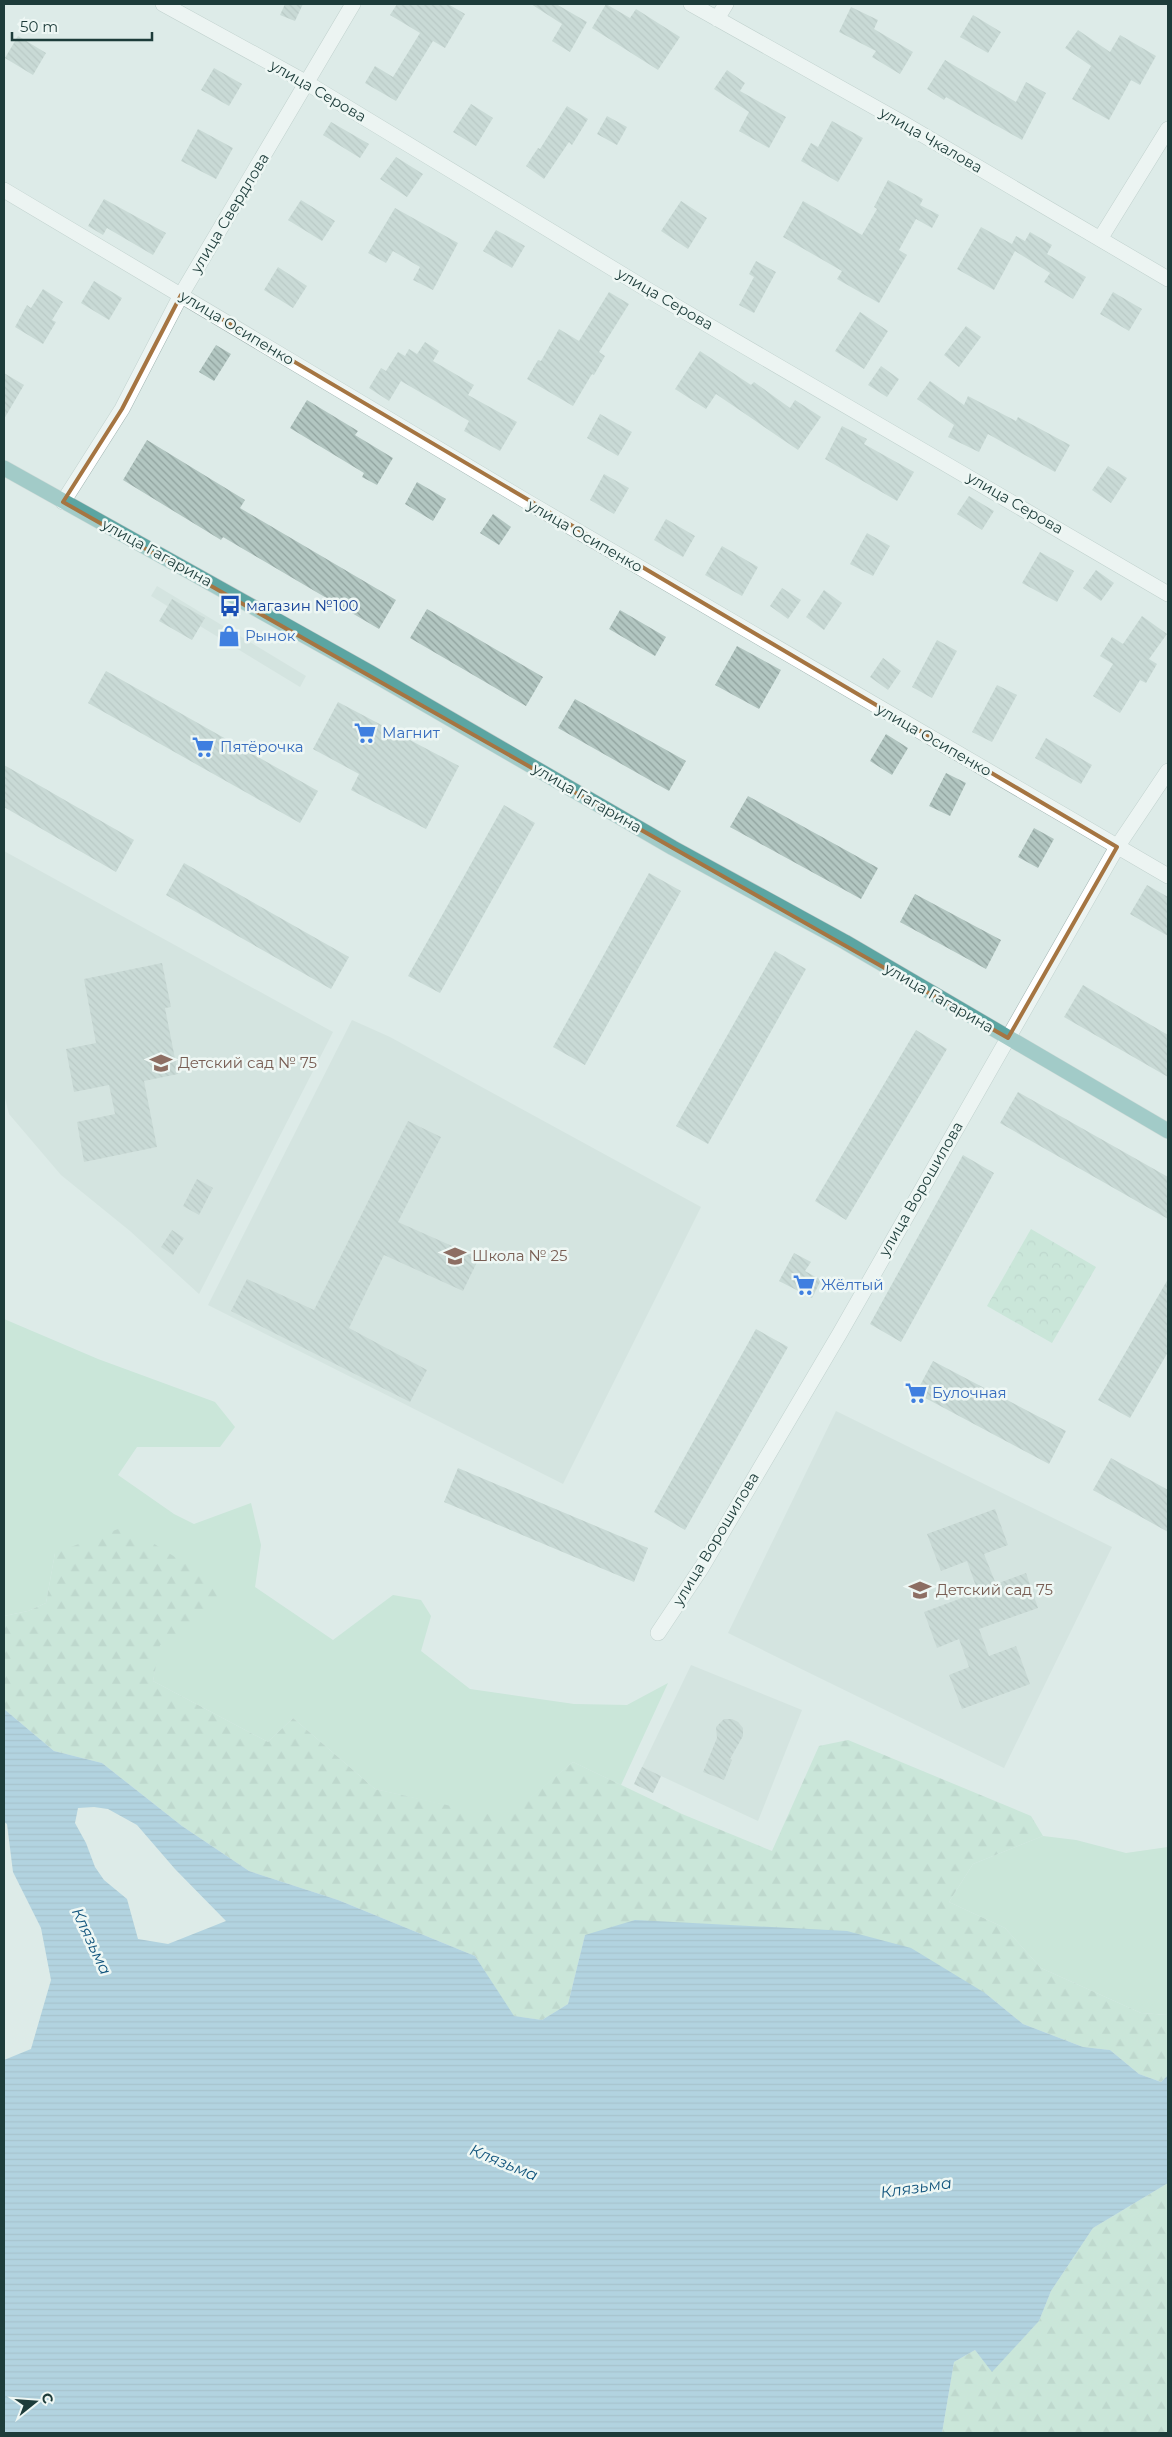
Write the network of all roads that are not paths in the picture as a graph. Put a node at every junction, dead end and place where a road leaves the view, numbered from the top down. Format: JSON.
{"nodes":[{"id":1,"x":163,"y":4,"type":"edge"},
{"id":2,"x":353,"y":4,"type":"edge"},
{"id":3,"x":691,"y":4,"type":"edge"},
{"id":4,"x":726,"y":4,"type":"edge"},
{"id":5,"x":717,"y":18,"type":"junction"},
{"id":6,"x":307,"y":83,"type":"junction"},
{"id":7,"x":1168,"y":129,"type":"edge"},
{"id":8,"x":4,"y":190,"type":"edge"},
{"id":9,"x":1100,"y":239,"type":"junction"},
{"id":10,"x":1168,"y":279,"type":"edge"},
{"id":11,"x":181,"y":295,"type":"junction"},
{"id":12,"x":4,"y":468,"type":"edge"},
{"id":13,"x":63,"y":502,"type":"junction"},
{"id":14,"x":1168,"y":594,"type":"edge"},
{"id":15,"x":1168,"y":771,"type":"edge"},
{"id":16,"x":1117,"y":847,"type":"junction"},
{"id":17,"x":1168,"y":876,"type":"edge"},
{"id":18,"x":1008,"y":1038,"type":"junction"},
{"id":19,"x":1168,"y":1131,"type":"edge"},
{"id":20,"x":658,"y":1633,"type":"dead end"}],
"edges":[{"from":1,"to":6,"type":"street","name":"улица Серова"},
{"from":2,"to":6,"type":"street","name":"улица Свердлова"},
{"from":3,"to":5,"type":"street","name":"улица Чкалова"},
{"from":4,"to":5,"type":"street"},
{"from":5,"to":9,"type":"street","name":"улица Чкалова"},
{"from":6,"to":11,"type":"street","name":"улица Свердлова"},
{"from":6,"to":14,"type":"street","name":"улица Серова"},
{"from":7,"to":9,"type":"street"},
{"from":8,"to":11,"type":"street","name":"улица Осипенко"},
{"from":9,"to":10,"type":"street","name":"улица Чкалова"},
{"from":11,"to":13,"type":"street","name":"улица Свердлова"},
{"from":11,"to":16,"type":"street","name":"улица Осипенко"},
{"from":12,"to":13,"type":"main road","name":"улица Гагарина"},
{"from":13,"to":18,"type":"main road","name":"улица Гагарина"},
{"from":15,"to":16,"type":"street","name":"улица Ворошилова"},
{"from":16,"to":17,"type":"street","name":"улица Осипенко"},
{"from":16,"to":18,"type":"street","name":"улица Ворошилова"},
{"from":18,"to":19,"type":"main road","name":"улица Гагарина"},
{"from":18,"to":20,"type":"street","name":"улица Ворошилова"}]}
